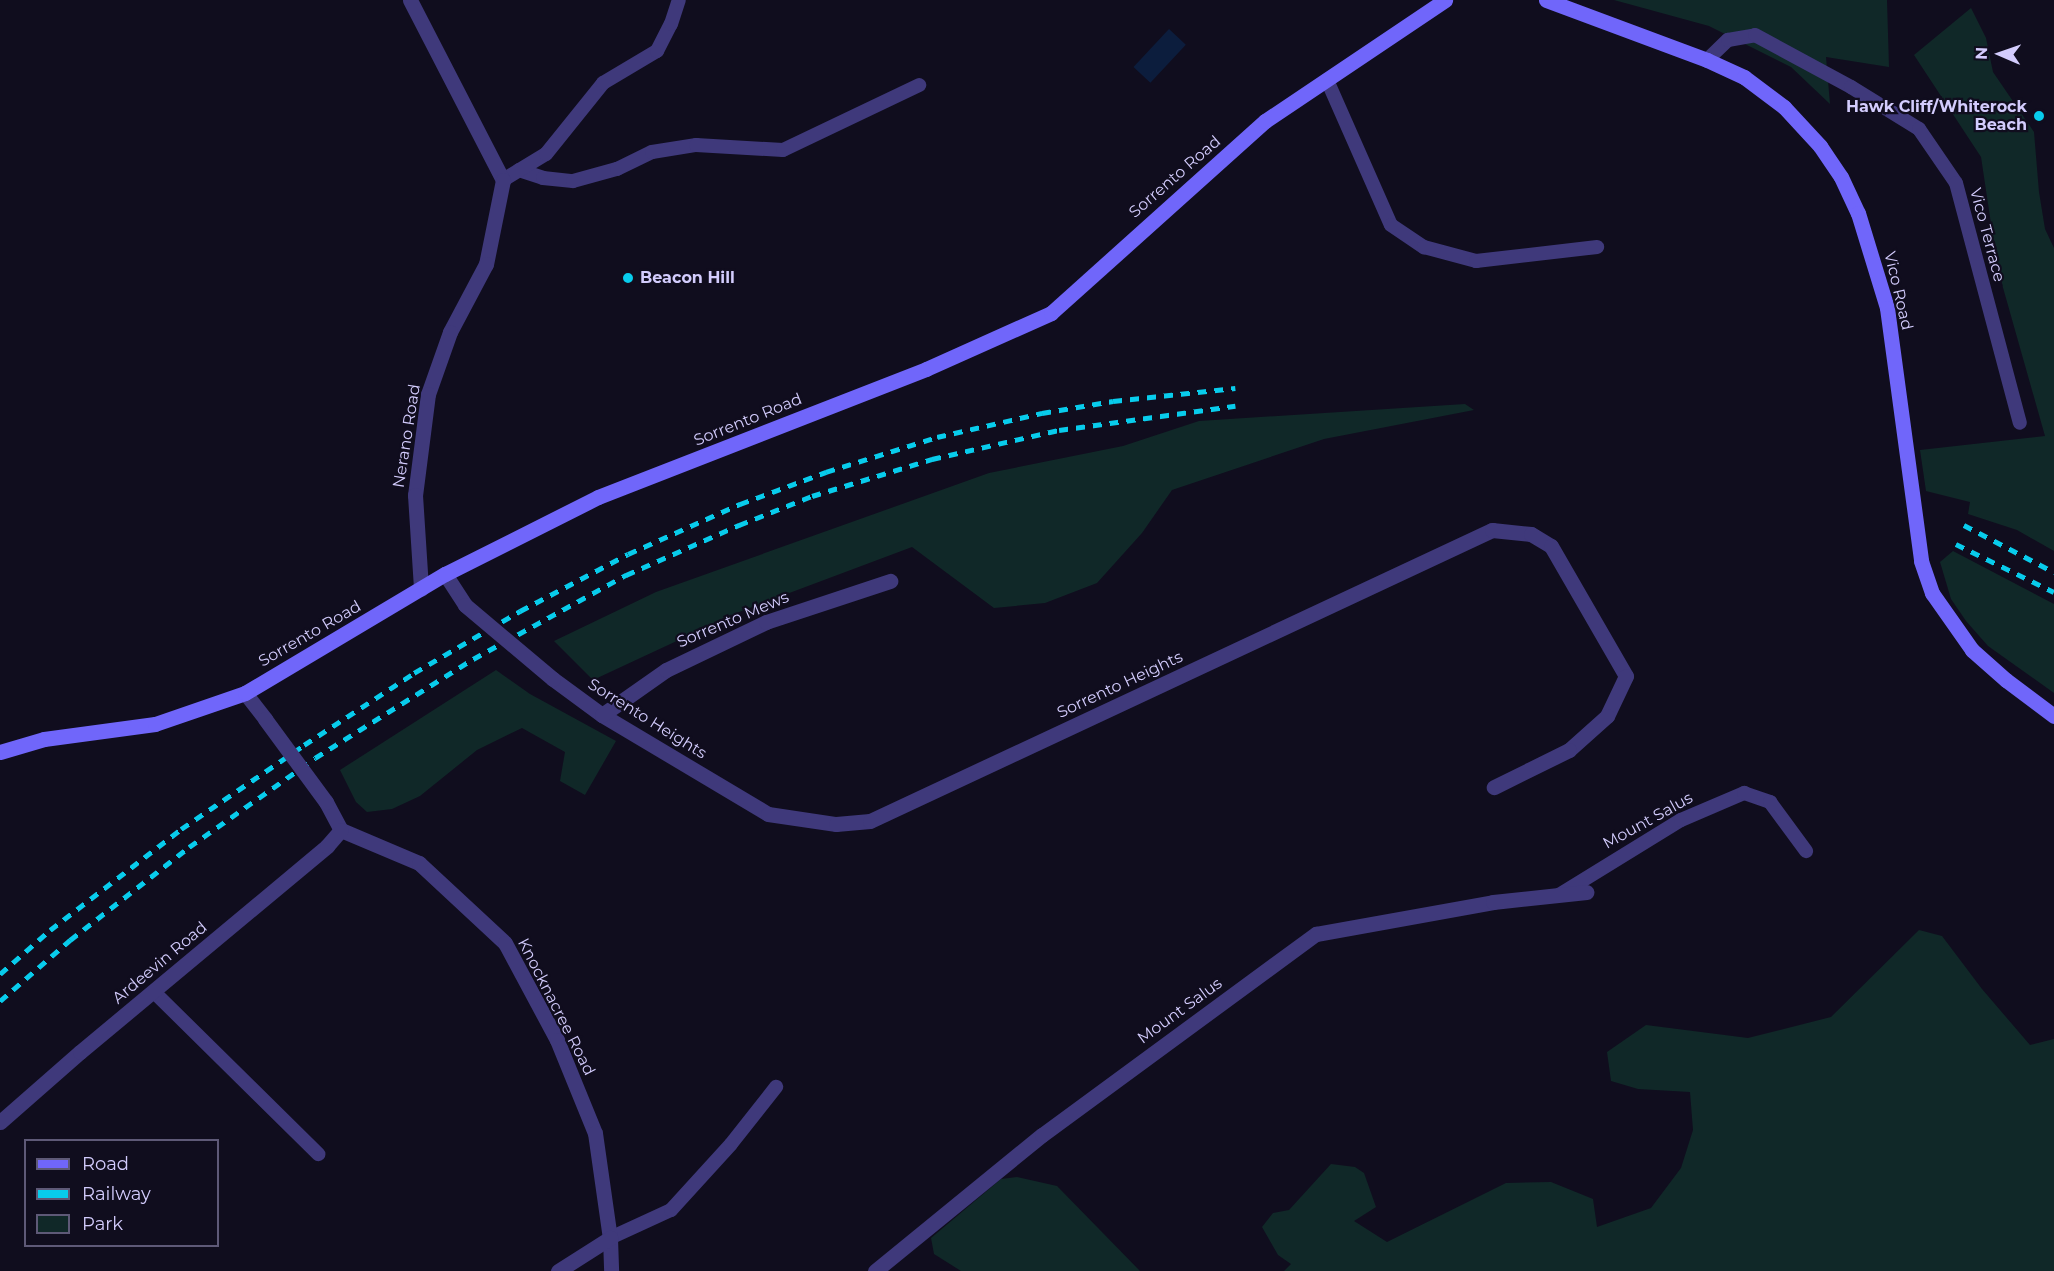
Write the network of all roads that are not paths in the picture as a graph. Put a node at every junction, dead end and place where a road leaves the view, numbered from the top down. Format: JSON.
{"nodes":[{"id":1,"x":410,"y":0,"type":"edge"},
{"id":2,"x":679,"y":0,"type":"edge"},
{"id":3,"x":1445,"y":0,"type":"edge"},
{"id":4,"x":1546,"y":0,"type":"edge"},
{"id":5,"x":1707,"y":60,"type":"junction"},
{"id":6,"x":1327,"y":80,"type":"junction"},
{"id":7,"x":919,"y":85,"type":"dead end"},
{"id":8,"x":519,"y":170,"type":"junction"},
{"id":9,"x":503,"y":180,"type":"junction"},
{"id":10,"x":1598,"y":247,"type":"dead end"},
{"id":11,"x":2020,"y":423,"type":"dead end"},
{"id":12,"x":445,"y":574,"type":"junction"},
{"id":13,"x":890,"y":581,"type":"dead end"},
{"id":14,"x":421,"y":589,"type":"junction"},
{"id":15,"x":245,"y":693,"type":"junction"},
{"id":16,"x":602,"y":715,"type":"junction"},
{"id":17,"x":2054,"y":716,"type":"edge"},
{"id":18,"x":0,"y":752,"type":"edge"},
{"id":19,"x":1494,"y":787,"type":"dead end"},
{"id":20,"x":341,"y":830,"type":"junction"},
{"id":21,"x":1806,"y":851,"type":"dead end"},
{"id":22,"x":1586,"y":892,"type":"dead end"},
{"id":23,"x":1558,"y":895,"type":"junction"},
{"id":24,"x":154,"y":992,"type":"junction"},
{"id":25,"x":776,"y":1087,"type":"dead end"},
{"id":26,"x":0,"y":1122,"type":"edge"},
{"id":27,"x":318,"y":1154,"type":"dead end"},
{"id":28,"x":610,"y":1238,"type":"junction"},
{"id":29,"x":558,"y":1271,"type":"edge"},
{"id":30,"x":612,"y":1271,"type":"edge"},
{"id":31,"x":875,"y":1271,"type":"edge"}],
"edges":[{"from":1,"to":9,"type":"street"},
{"from":2,"to":8,"type":"lane"},
{"from":3,"to":6,"type":"main road","name":"Sorrento Road"},
{"from":4,"to":5,"type":"main road","name":"Vico Road"},
{"from":5,"to":11,"type":"lane","name":"Vico Terrace"},
{"from":5,"to":17,"type":"main road","name":"Vico Road"},
{"from":6,"to":10,"type":"lane"},
{"from":6,"to":12,"type":"main road","name":"Sorrento Road"},
{"from":7,"to":8,"type":"lane"},
{"from":8,"to":9,"type":"lane"},
{"from":9,"to":14,"type":"street","name":"Nerano Road"},
{"from":12,"to":14,"type":"main road","name":"Sorrento Road"},
{"from":12,"to":16,"type":"street","name":"Sorrento Heights","bridge":true},
{"from":13,"to":16,"type":"street","name":"Sorrento Mews"},
{"from":14,"to":15,"type":"main road","name":"Sorrento Road"},
{"from":15,"to":18,"type":"main road","name":"Sorrento Road"},
{"from":15,"to":20,"type":"street","bridge":true},
{"from":16,"to":19,"type":"street","name":"Sorrento Heights"},
{"from":20,"to":24,"type":"street","name":"Ardeevin Road"},
{"from":20,"to":28,"type":"street","name":"Knocknacree Road"},
{"from":21,"to":23,"type":"lane","name":"Mount Salus"},
{"from":22,"to":23,"type":"street","name":"Mount Salus"},
{"from":23,"to":31,"type":"street","name":"Mount Salus"},
{"from":24,"to":26,"type":"street","name":"Ardeevin Road"},
{"from":24,"to":27,"type":"lane"},
{"from":25,"to":28,"type":"lane"},
{"from":28,"to":29,"type":"street"},
{"from":28,"to":30,"type":"street","name":"Knocknacree Road"}]}
